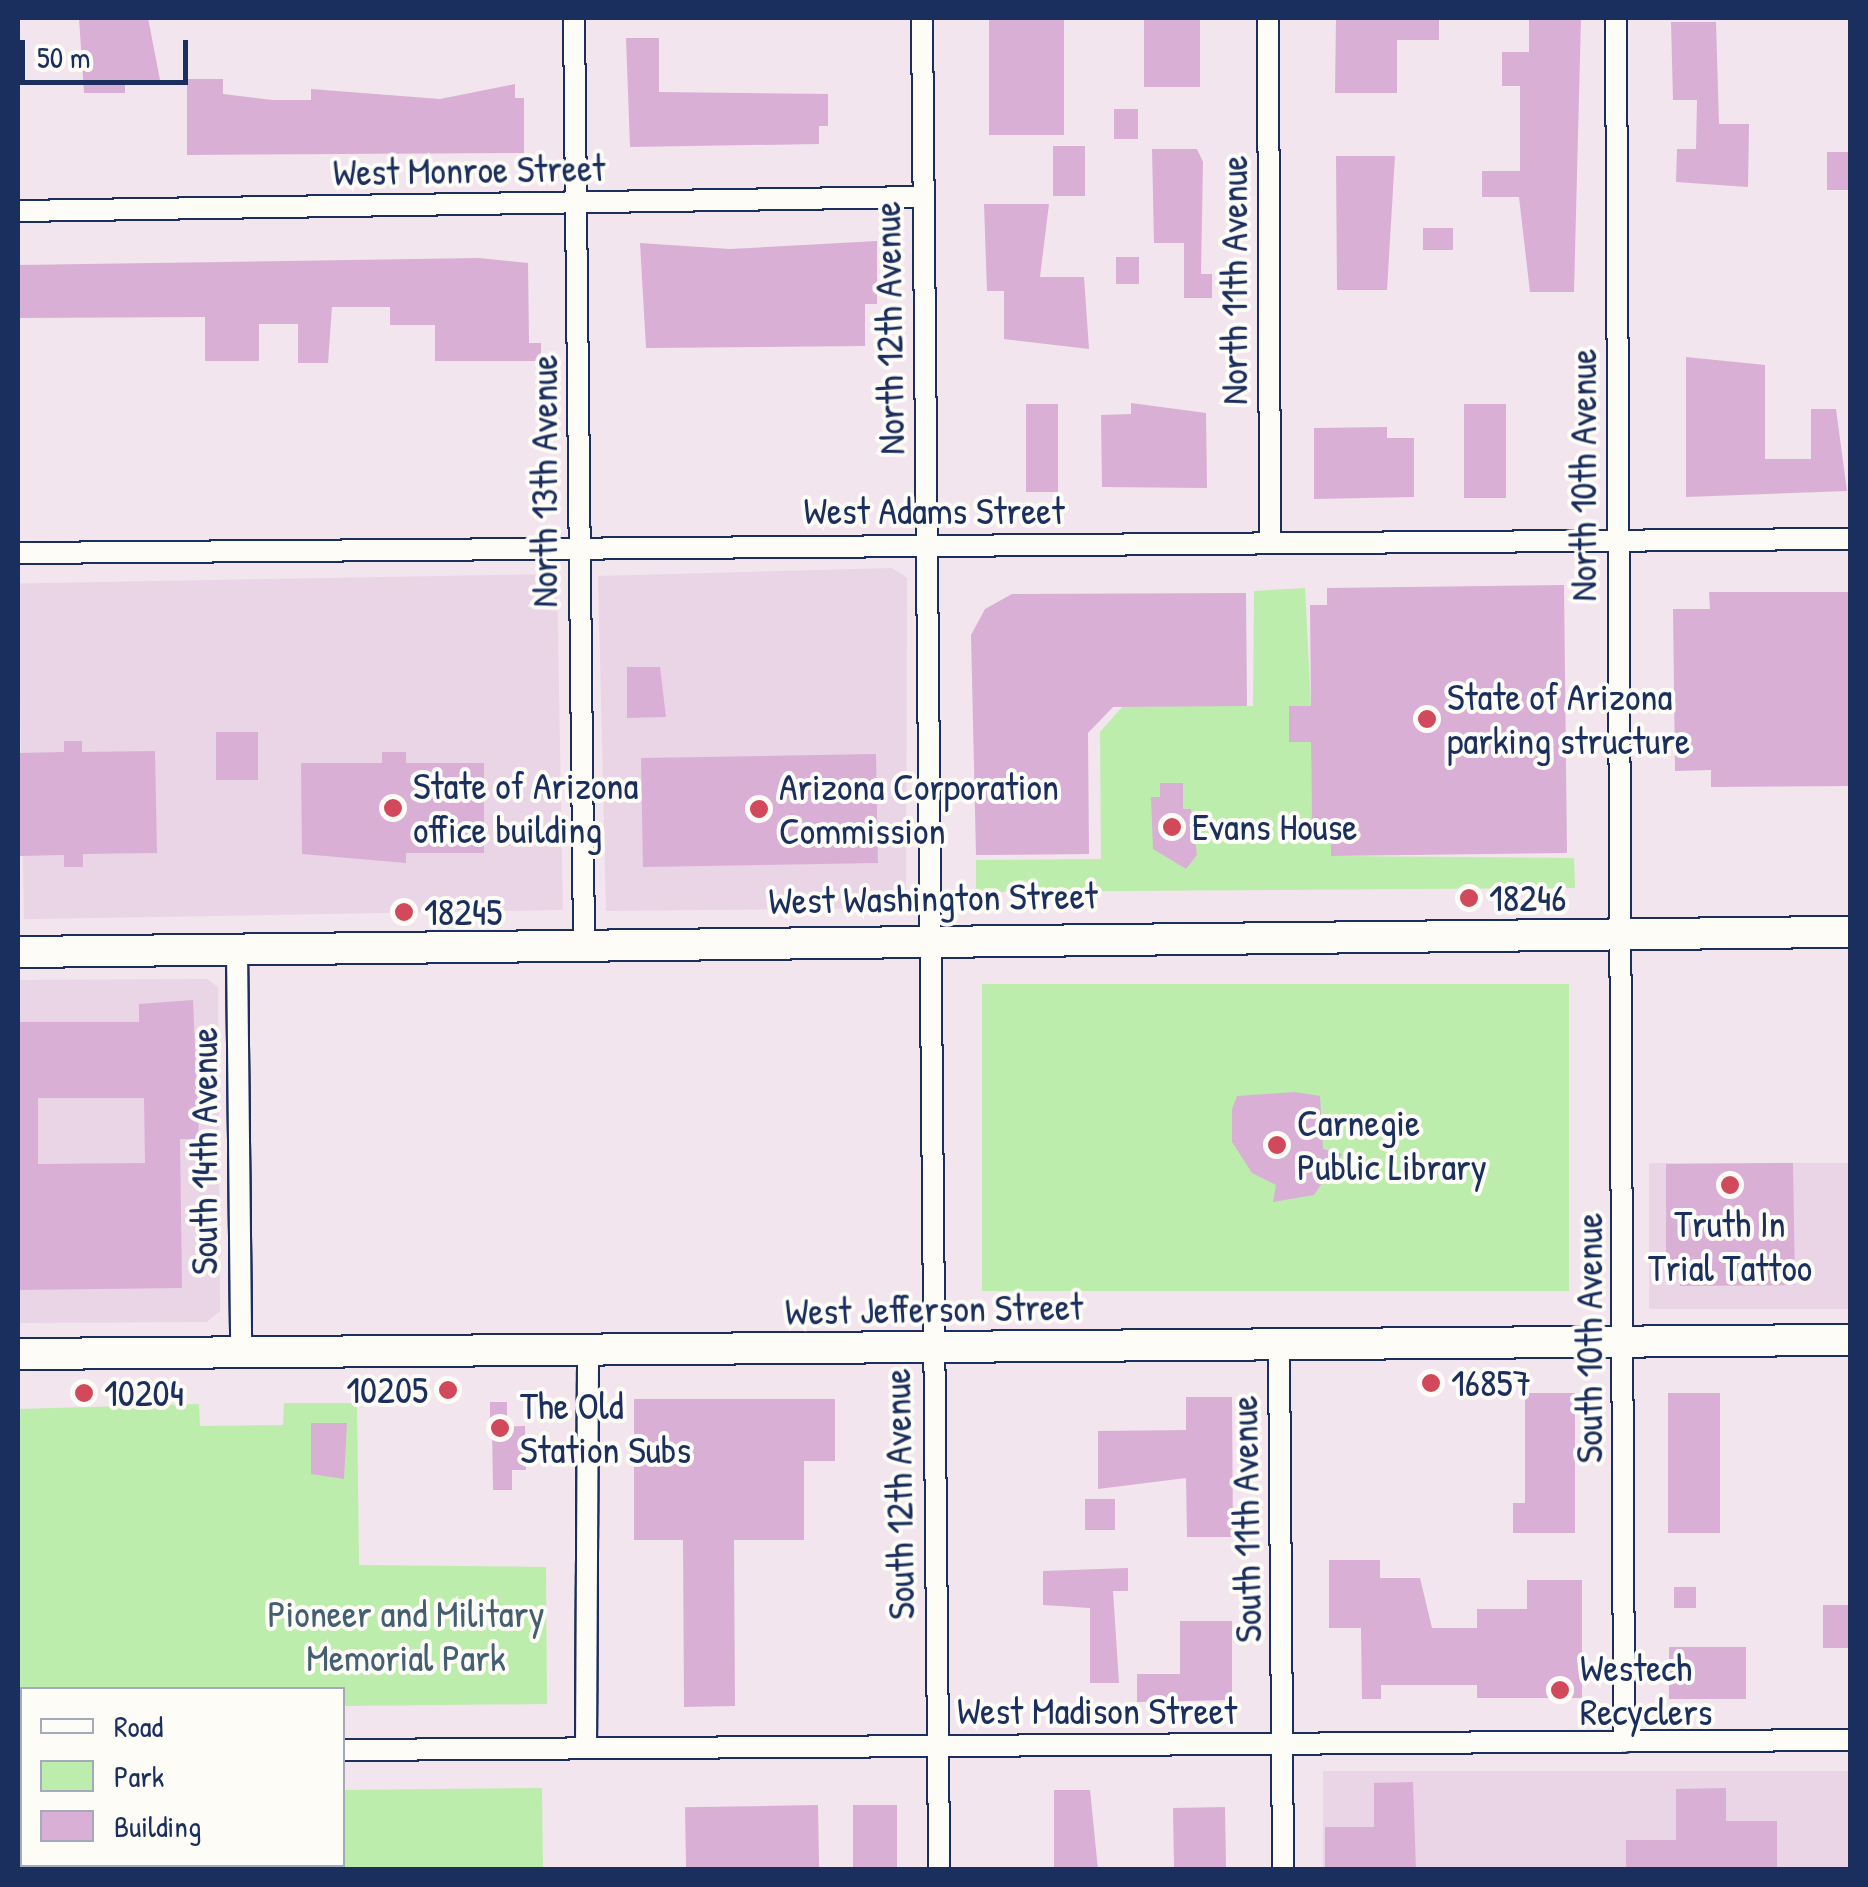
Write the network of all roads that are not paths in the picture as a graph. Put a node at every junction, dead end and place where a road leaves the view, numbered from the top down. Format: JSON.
{"nodes":[{"id":1,"x":574,"y":18,"type":"edge"},
{"id":2,"x":922,"y":18,"type":"edge"},
{"id":3,"x":1268,"y":18,"type":"edge"},
{"id":4,"x":1616,"y":18,"type":"edge"},
{"id":5,"x":923,"y":198,"type":"junction"},
{"id":6,"x":576,"y":205,"type":"junction"},
{"id":7,"x":18,"y":210,"type":"edge"},
{"id":8,"x":1850,"y":538,"type":"edge"},
{"id":9,"x":1620,"y":540,"type":"junction"},
{"id":10,"x":1270,"y":543,"type":"junction"},
{"id":11,"x":927,"y":546,"type":"junction"},
{"id":12,"x":579,"y":548,"type":"junction"},
{"id":13,"x":18,"y":553,"type":"edge"},
{"id":14,"x":1850,"y":932,"type":"edge"},
{"id":15,"x":1620,"y":933,"type":"junction"},
{"id":16,"x":929,"y":938,"type":"junction"},
{"id":17,"x":584,"y":943,"type":"junction"},
{"id":18,"x":237,"y":949,"type":"junction"},
{"id":19,"x":18,"y":952,"type":"edge"},
{"id":20,"x":1850,"y":1340,"type":"edge"},
{"id":21,"x":1625,"y":1343,"type":"junction"},
{"id":22,"x":932,"y":1347,"type":"junction"},
{"id":23,"x":1279,"y":1347,"type":"junction"},
{"id":24,"x":588,"y":1352,"type":"junction"},
{"id":25,"x":241,"y":1353,"type":"junction"},
{"id":26,"x":18,"y":1354,"type":"edge"},
{"id":27,"x":1850,"y":1740,"type":"edge"},
{"id":28,"x":1624,"y":1742,"type":"junction"},
{"id":29,"x":938,"y":1745,"type":"junction"},
{"id":30,"x":1283,"y":1746,"type":"junction"},
{"id":31,"x":586,"y":1747,"type":"junction"},
{"id":32,"x":345,"y":1750,"type":"edge"},
{"id":33,"x":938,"y":1870,"type":"edge"},
{"id":34,"x":1284,"y":1870,"type":"edge"}],
"edges":[{"from":1,"to":6,"type":"street","name":"North 13th Avenue"},
{"from":2,"to":5,"type":"street","name":"North 12th Avenue"},
{"from":3,"to":10,"type":"street","name":"North 11th Avenue"},
{"from":4,"to":9,"type":"street","name":"North 10th Avenue"},
{"from":5,"to":6,"type":"street","name":"West Monroe Street"},
{"from":5,"to":11,"type":"street","name":"North 12th Avenue"},
{"from":6,"to":7,"type":"street","name":"West Monroe Street"},
{"from":6,"to":12,"type":"street","name":"North 13th Avenue"},
{"from":8,"to":9,"type":"street","name":"West Adams Street"},
{"from":9,"to":10,"type":"street","name":"West Adams Street"},
{"from":9,"to":15,"type":"street","name":"North 10th Avenue"},
{"from":10,"to":11,"type":"street","name":"West Adams Street"},
{"from":11,"to":12,"type":"street","name":"West Adams Street"},
{"from":11,"to":16,"type":"street","name":"North 12th Avenue"},
{"from":12,"to":13,"type":"street","name":"West Adams Street"},
{"from":12,"to":17,"type":"street","name":"North 13th Avenue"},
{"from":14,"to":15,"type":"main road","name":"West Washington Street"},
{"from":15,"to":16,"type":"main road","name":"West Washington Street"},
{"from":15,"to":21,"type":"street","name":"South 10th Avenue"},
{"from":16,"to":17,"type":"main road","name":"West Washington Street"},
{"from":16,"to":22,"type":"street","name":"South 12th Avenue"},
{"from":17,"to":18,"type":"main road","name":"West Washington Street"},
{"from":18,"to":19,"type":"main road","name":"West Washington Street"},
{"from":18,"to":25,"type":"street","name":"South 14th Avenue"},
{"from":20,"to":21,"type":"main road","name":"West Jefferson Street"},
{"from":21,"to":23,"type":"main road","name":"West Jefferson Street"},
{"from":21,"to":28,"type":"street","name":"South 10th Avenue"},
{"from":22,"to":23,"type":"main road","name":"West Jefferson Street"},
{"from":22,"to":24,"type":"main road","name":"West Jefferson Street"},
{"from":22,"to":29,"type":"street","name":"South 12th Avenue"},
{"from":23,"to":30,"type":"street","name":"South 11th Avenue"},
{"from":24,"to":25,"type":"main road","name":"West Jefferson Street"},
{"from":24,"to":31,"type":"street"},
{"from":25,"to":26,"type":"main road","name":"West Jefferson Street"},
{"from":27,"to":28,"type":"street","name":"West Madison Street"},
{"from":28,"to":30,"type":"street","name":"West Madison Street"},
{"from":29,"to":30,"type":"street","name":"West Madison Street"},
{"from":29,"to":31,"type":"street","name":"West Madison Street"},
{"from":29,"to":33,"type":"street","name":"South 12th Avenue"},
{"from":30,"to":34,"type":"street","name":"South 11th Avenue"},
{"from":31,"to":32,"type":"street","name":"West Madison Street"}]}
